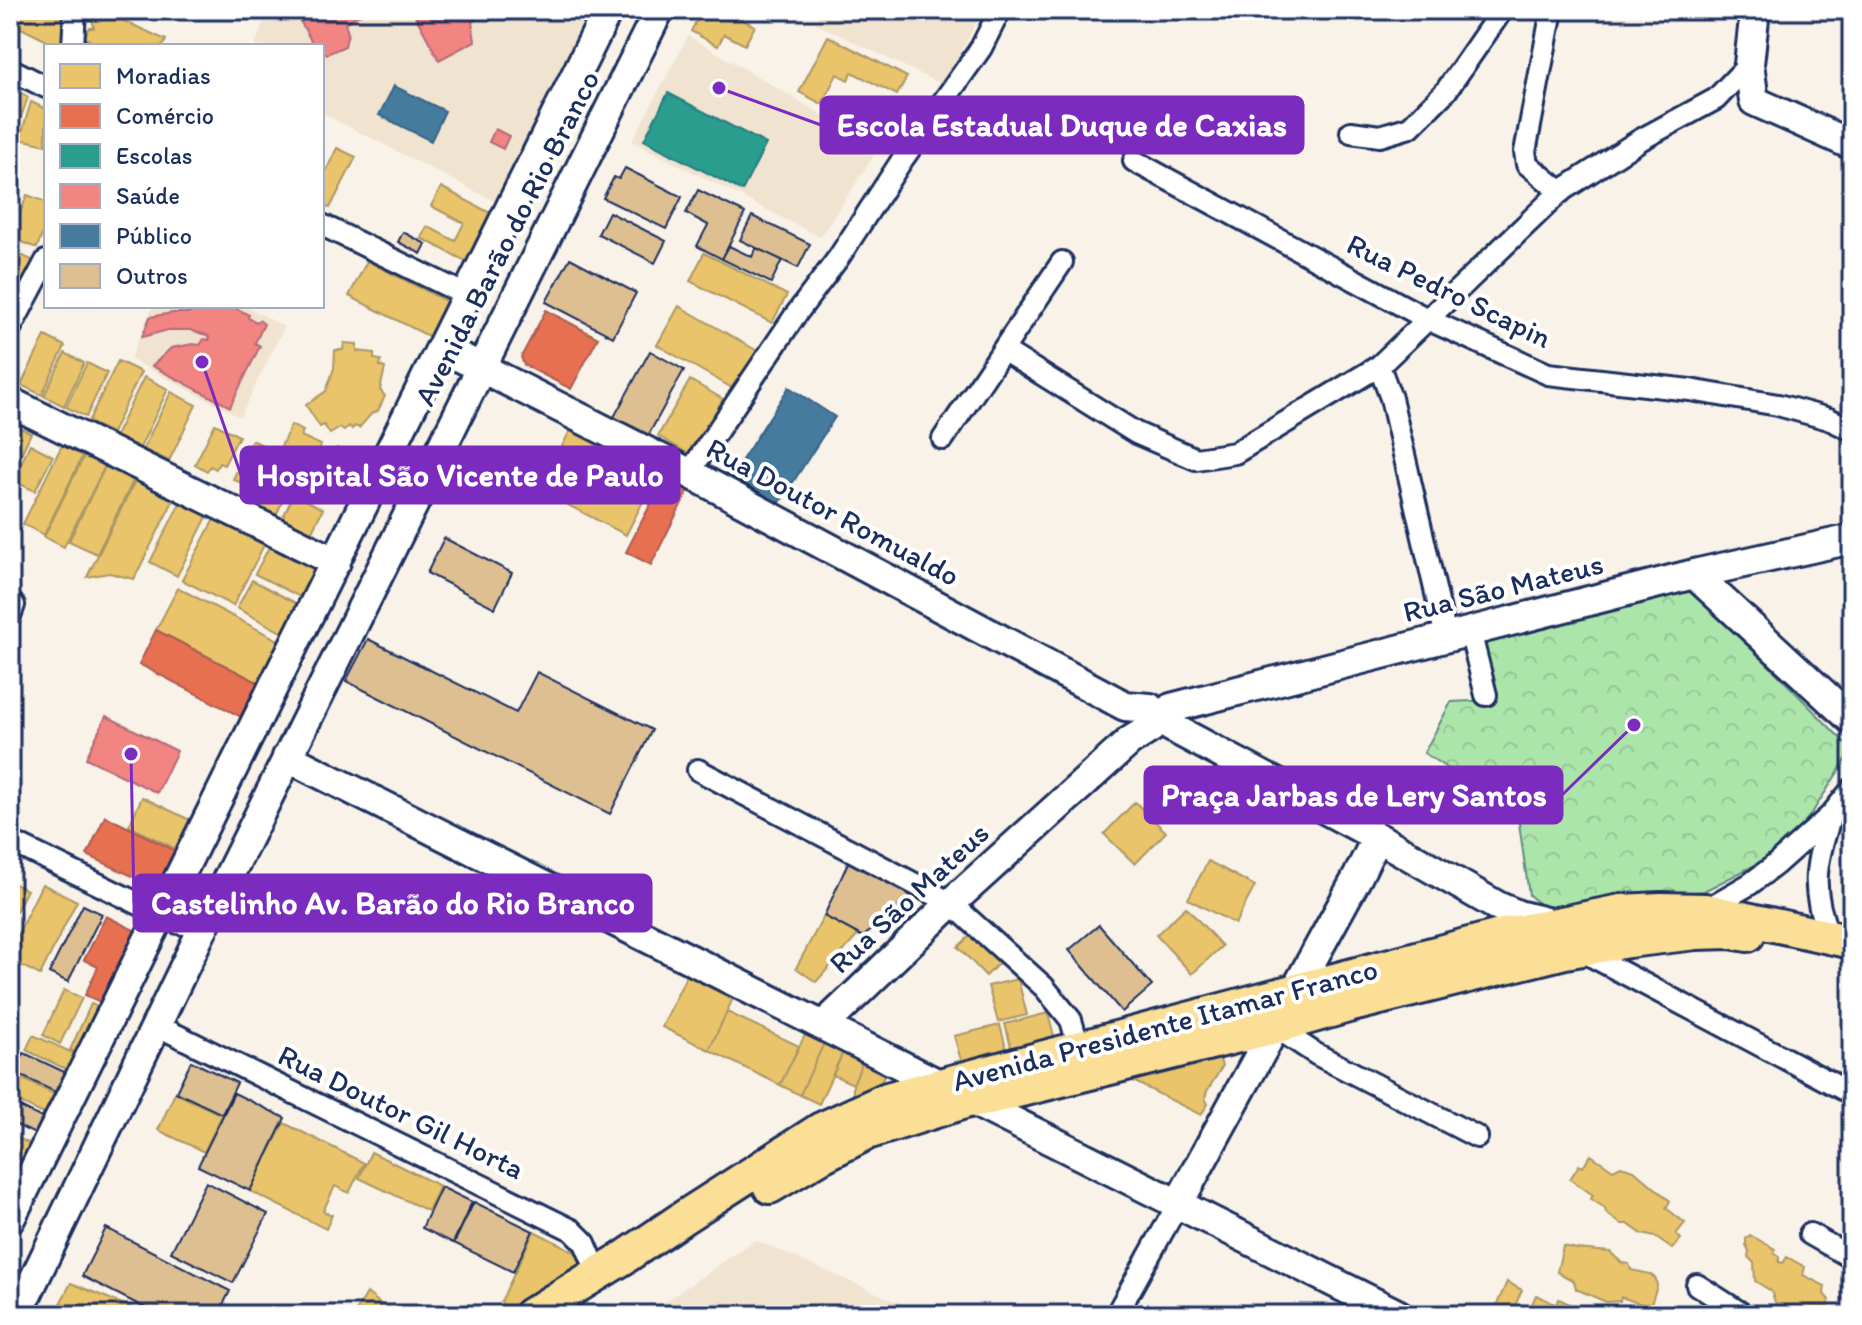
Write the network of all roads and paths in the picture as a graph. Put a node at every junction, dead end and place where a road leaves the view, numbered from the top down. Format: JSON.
{"nodes":[{"id":1,"x":75,"y":10,"type":"edge"},
{"id":2,"x":608,"y":10,"type":"edge"},
{"id":3,"x":659,"y":10,"type":"edge"},
{"id":4,"x":1000,"y":10,"type":"edge"},
{"id":5,"x":1502,"y":10,"type":"edge"},
{"id":6,"x":1552,"y":10,"type":"edge"},
{"id":7,"x":1755,"y":10,"type":"edge"},
{"id":8,"x":73,"y":44,"type":"edge"},
{"id":9,"x":1749,"y":64,"type":"junction"},
{"id":10,"x":10,"y":69,"type":"edge"},
{"id":11,"x":44,"y":86,"type":"edge"},
{"id":12,"x":1716,"y":99,"type":"junction"},
{"id":13,"x":1754,"y":101,"type":"junction"},
{"id":14,"x":1351,"y":132,"type":"dead end"},
{"id":15,"x":1852,"y":145,"type":"edge"},
{"id":16,"x":1134,"y":161,"type":"dead end"},
{"id":17,"x":1561,"y":192,"type":"junction"},
{"id":18,"x":324,"y":226,"type":"edge"},
{"id":19,"x":1062,"y":262,"type":"dead end"},
{"id":20,"x":44,"y":264,"type":"edge"},
{"id":21,"x":18,"y":296,"type":"edge"},
{"id":22,"x":468,"y":296,"type":"junction"},
{"id":23,"x":1429,"y":320,"type":"junction"},
{"id":24,"x":10,"y":329,"type":"edge"},
{"id":25,"x":441,"y":350,"type":"junction"},
{"id":26,"x":1003,"y":350,"type":"junction"},
{"id":27,"x":1379,"y":366,"type":"junction"},
{"id":28,"x":480,"y":367,"type":"junction"},
{"id":29,"x":10,"y":402,"type":"edge"},
{"id":30,"x":1852,"y":430,"type":"edge"},
{"id":31,"x":943,"y":439,"type":"dead end"},
{"id":32,"x":689,"y":473,"type":"junction"},
{"id":33,"x":1852,"y":539,"type":"edge"},
{"id":34,"x":336,"y":562,"type":"junction"},
{"id":35,"x":1694,"y":574,"type":"junction"},
{"id":36,"x":1458,"y":634,"type":"junction"},
{"id":37,"x":1486,"y":695,"type":"dead end"},
{"id":38,"x":1150,"y":720,"type":"junction"},
{"id":39,"x":1852,"y":720,"type":"edge"},
{"id":40,"x":287,"y":757,"type":"junction"},
{"id":41,"x":698,"y":770,"type":"dead end"},
{"id":42,"x":1852,"y":789,"type":"edge"},
{"id":43,"x":1831,"y":815,"type":"junction"},
{"id":44,"x":1377,"y":837,"type":"junction"},
{"id":45,"x":10,"y":841,"type":"edge"},
{"id":46,"x":951,"y":903,"type":"junction"},
{"id":47,"x":1705,"y":910,"type":"junction"},
{"id":48,"x":161,"y":915,"type":"junction"},
{"id":49,"x":1503,"y":920,"type":"junction"},
{"id":50,"x":206,"y":922,"type":"junction"},
{"id":51,"x":1840,"y":939,"type":"edge"},
{"id":52,"x":1578,"y":949,"type":"junction"},
{"id":53,"x":1852,"y":959,"type":"edge"},
{"id":54,"x":1310,"y":1006,"type":"junction"},
{"id":55,"x":156,"y":1025,"type":"junction"},
{"id":56,"x":823,"y":1026,"type":"junction"},
{"id":57,"x":1275,"y":1027,"type":"junction"},
{"id":58,"x":1079,"y":1048,"type":"junction"},
{"id":59,"x":1316,"y":1054,"type":"junction"},
{"id":60,"x":940,"y":1085,"type":"junction"},
{"id":61,"x":1852,"y":1094,"type":"edge"},
{"id":62,"x":971,"y":1100,"type":"junction"},
{"id":63,"x":1477,"y":1137,"type":"dead end"},
{"id":64,"x":21,"y":1171,"type":"edge"},
{"id":65,"x":1178,"y":1204,"type":"junction"},
{"id":66,"x":10,"y":1219,"type":"edge"},
{"id":67,"x":1810,"y":1234,"type":"dead end"},
{"id":68,"x":1852,"y":1258,"type":"edge"},
{"id":69,"x":598,"y":1274,"type":"junction"},
{"id":70,"x":1697,"y":1285,"type":"dead end"},
{"id":71,"x":17,"y":1315,"type":"edge"},
{"id":72,"x":530,"y":1315,"type":"edge"},
{"id":73,"x":573,"y":1315,"type":"edge"},
{"id":74,"x":1116,"y":1315,"type":"edge"},
{"id":75,"x":1399,"y":1315,"type":"edge"},
{"id":76,"x":1744,"y":1315,"type":"edge"}],
"edges":[{"from":1,"to":8,"type":"street"},
{"from":2,"to":22,"type":"main road","name":"Avenida Barão do Rio Branco"},
{"from":3,"to":28,"type":"main road","name":"Avenida Barão do Rio Branco"},
{"from":4,"to":32,"type":"street"},
{"from":5,"to":14,"type":"street"},
{"from":6,"to":17,"type":"street"},
{"from":7,"to":9,"type":"main road"},
{"from":9,"to":12,"type":"street"},
{"from":9,"to":13,"type":"main road"},
{"from":10,"to":11,"type":"street"},
{"from":12,"to":13,"type":"street"},
{"from":12,"to":17,"type":"street"},
{"from":13,"to":15,"type":"main road"},
{"from":16,"to":23,"type":"street","name":"Rua Pedro Scapin"},
{"from":17,"to":23,"type":"street"},
{"from":18,"to":22,"type":"street"},
{"from":19,"to":26,"type":"street"},
{"from":20,"to":21,"type":"street"},
{"from":21,"to":24,"type":"street"},
{"from":22,"to":25,"type":"main road","name":"Avenida Barão do Rio Branco"},
{"from":23,"to":27,"type":"street"},
{"from":23,"to":30,"type":"street","name":"Rua Pedro Scapin"},
{"from":25,"to":28,"type":"main road","name":"Rua Doutor Romualdo"},
{"from":25,"to":34,"type":"main road","name":"Avenida Barão do Rio Branco"},
{"from":26,"to":27,"type":"street"},
{"from":26,"to":31,"type":"street"},
{"from":27,"to":36,"type":"street"},
{"from":28,"to":32,"type":"main road","name":"Rua Doutor Romualdo"},
{"from":28,"to":40,"type":"main road","name":"Avenida Barão do Rio Branco"},
{"from":29,"to":34,"type":"main road"},
{"from":32,"to":38,"type":"main road","name":"Rua Doutor Romualdo"},
{"from":33,"to":35,"type":"main road","name":"Rua São Mateus"},
{"from":34,"to":48,"type":"main road","name":"Avenida Barão do Rio Branco"},
{"from":35,"to":36,"type":"main road","name":"Rua São Mateus"},
{"from":35,"to":39,"type":"main road"},
{"from":36,"to":37,"type":"street"},
{"from":36,"to":38,"type":"main road","name":"Rua São Mateus"},
{"from":38,"to":44,"type":"main road","name":"Rua Doutor Romualdo"},
{"from":38,"to":46,"type":"main road","name":"Rua São Mateus"},
{"from":40,"to":50,"type":"main road","name":"Avenida Barão do Rio Branco"},
{"from":40,"to":56,"type":"main road"},
{"from":41,"to":46,"type":"street"},
{"from":42,"to":43,"type":"street"},
{"from":43,"to":47,"type":"street"},
{"from":43,"to":51,"type":"street"},
{"from":44,"to":49,"type":"main road","name":"Rua Doutor Romualdo"},
{"from":44,"to":54,"type":"main road"},
{"from":45,"to":48,"type":"street"},
{"from":46,"to":56,"type":"main road","name":"Rua São Mateus"},
{"from":46,"to":58,"type":"street"},
{"from":47,"to":49,"type":"main road","name":"Avenida Presidente Itamar Franco"},
{"from":47,"to":51,"type":"main road","name":"Avenida Presidente Itamar Franco"},
{"from":48,"to":50,"type":"street"},
{"from":48,"to":64,"type":"main road","name":"Avenida Barão do Rio Branco"},
{"from":49,"to":54,"type":"main road","name":"Avenida Presidente Itamar Franco"},
{"from":50,"to":55,"type":"main road","name":"Avenida Barão do Rio Branco"},
{"from":52,"to":53,"type":"main road","name":"Avenida Presidente Itamar Franco"},
{"from":52,"to":54,"type":"main road","name":"Avenida Presidente Itamar Franco"},
{"from":52,"to":61,"type":"street"},
{"from":54,"to":57,"type":"main road","name":"Avenida Presidente Itamar Franco"},
{"from":54,"to":58,"type":"main road","name":"Avenida Presidente Itamar Franco"},
{"from":54,"to":59,"type":"street"},
{"from":55,"to":69,"type":"street","name":"Rua Doutor Gil Horta"},
{"from":55,"to":71,"type":"main road","name":"Avenida Barão do Rio Branco"},
{"from":56,"to":60,"type":"main road"},
{"from":57,"to":59,"type":"street"},
{"from":57,"to":62,"type":"main road","name":"Avenida Presidente Itamar Franco"},
{"from":57,"to":65,"type":"main road"},
{"from":58,"to":60,"type":"main road","name":"Avenida Presidente Itamar Franco"},
{"from":59,"to":63,"type":"street"},
{"from":60,"to":62,"type":"main road"},
{"from":60,"to":69,"type":"main road","name":"Avenida Presidente Itamar Franco"},
{"from":62,"to":65,"type":"main road"},
{"from":62,"to":73,"type":"main road","name":"Avenida Presidente Itamar Franco"},
{"from":64,"to":66,"type":"main road","name":"Avenida Barão do Rio Branco"},
{"from":65,"to":74,"type":"street"},
{"from":65,"to":75,"type":"main road"},
{"from":67,"to":68,"type":"street"},
{"from":69,"to":72,"type":"main road","name":"Avenida Presidente Itamar Franco"},
{"from":70,"to":76,"type":"street"}]}
